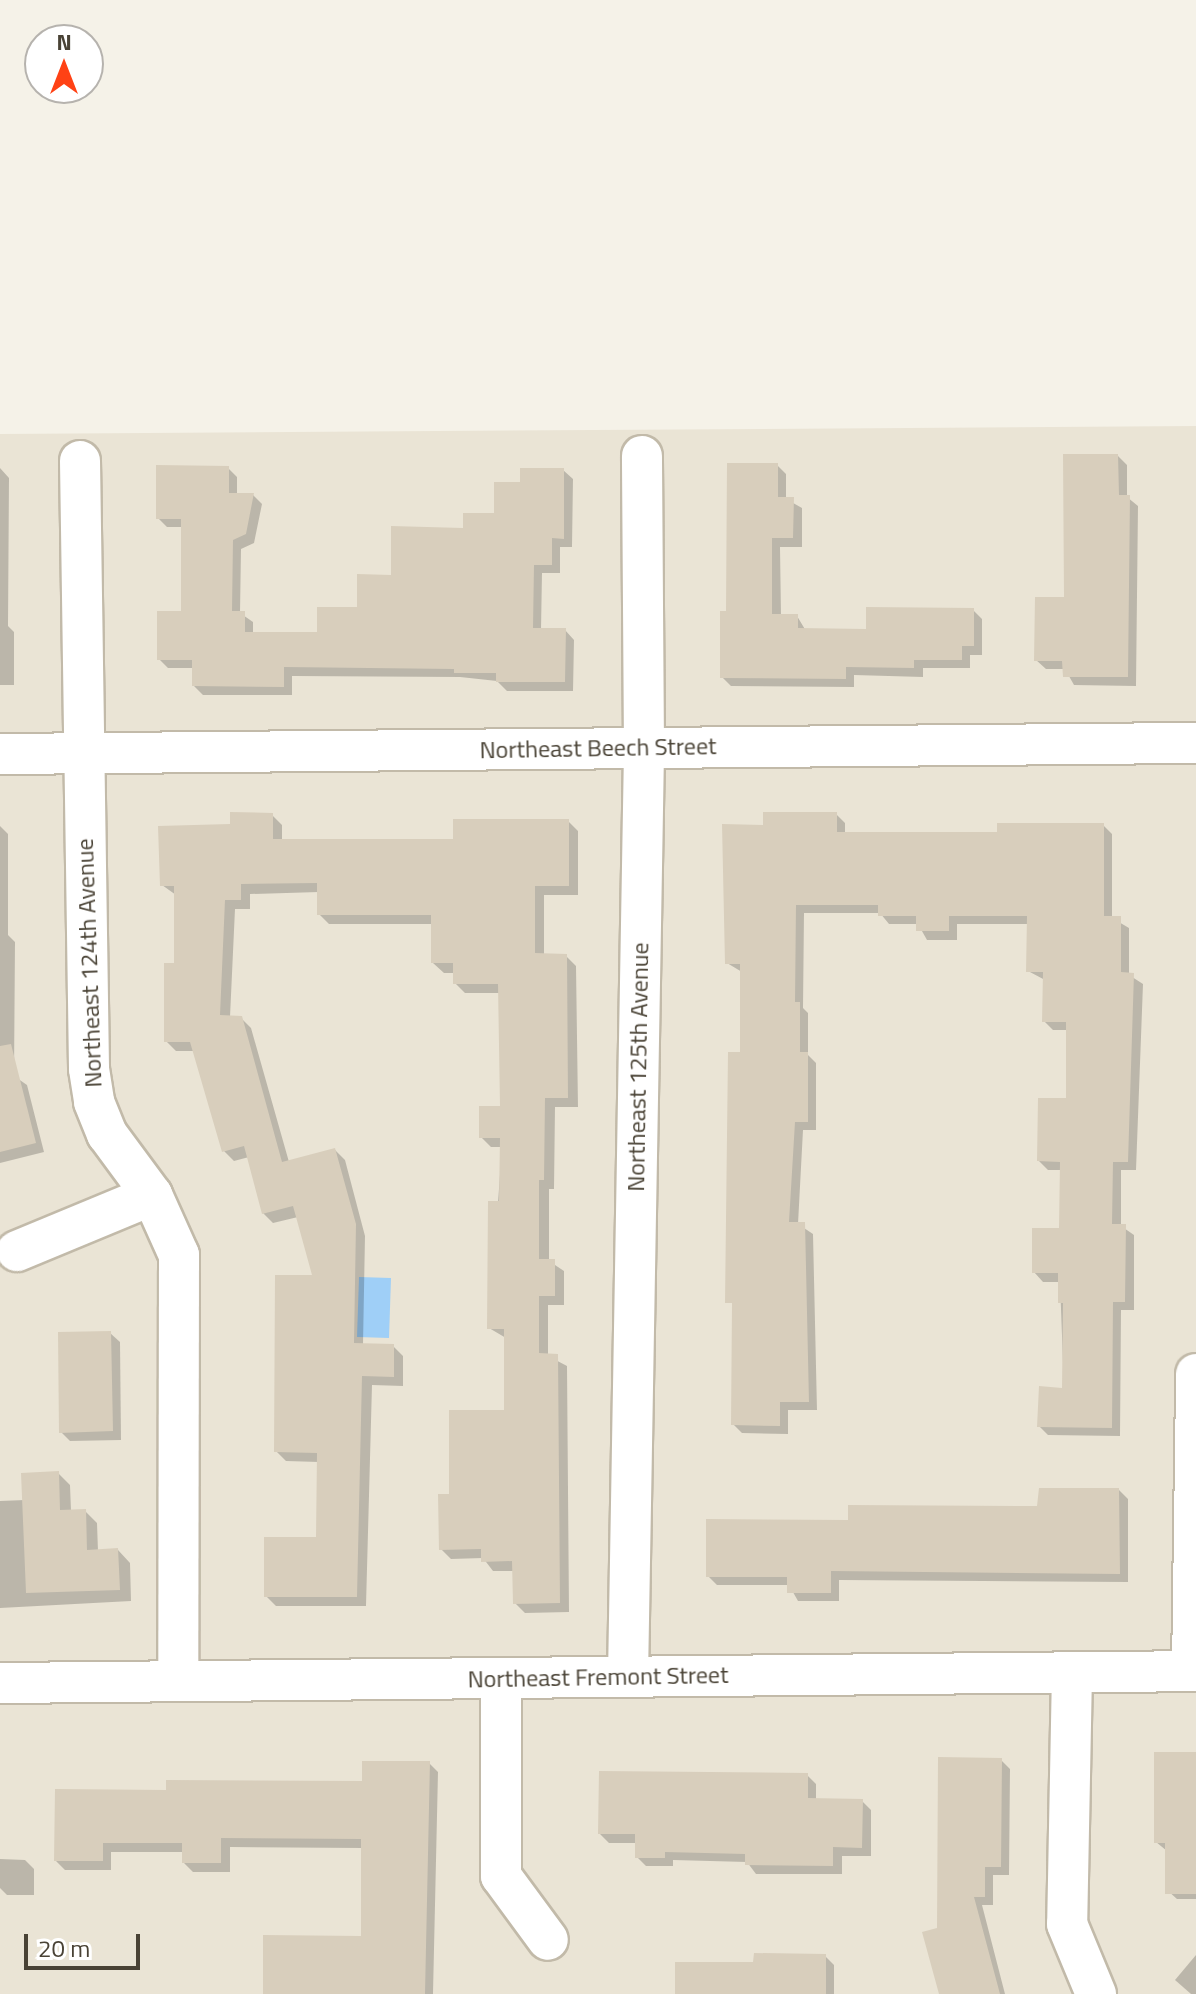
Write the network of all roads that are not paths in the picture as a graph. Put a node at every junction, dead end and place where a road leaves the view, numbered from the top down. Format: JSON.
{"nodes":[{"id":1,"x":642,"y":456,"type":"dead end"},
{"id":2,"x":80,"y":461,"type":"dead end"},
{"id":3,"x":1196,"y":743,"type":"edge"},
{"id":4,"x":644,"y":748,"type":"junction"},
{"id":5,"x":82,"y":753,"type":"junction"},
{"id":6,"x":0,"y":754,"type":"edge"},
{"id":7,"x":152,"y":1195,"type":"junction"},
{"id":8,"x":17,"y":1251,"type":"dead end"},
{"id":9,"x":1196,"y":1374,"type":"edge"},
{"id":10,"x":1194,"y":1671,"type":"edge"},
{"id":11,"x":1072,"y":1672,"type":"junction"},
{"id":12,"x":628,"y":1677,"type":"junction"},
{"id":13,"x":501,"y":1678,"type":"junction"},
{"id":14,"x":178,"y":1681,"type":"junction"},
{"id":15,"x":0,"y":1683,"type":"edge"},
{"id":16,"x":548,"y":1940,"type":"dead end"},
{"id":17,"x":1096,"y":1994,"type":"edge"}],
"edges":[{"from":1,"to":4,"type":"street","name":"Northeast 125th Avenue"},
{"from":2,"to":5,"type":"street","name":"Northeast 124th Avenue"},
{"from":3,"to":4,"type":"street","name":"Northeast Beech Street"},
{"from":4,"to":5,"type":"street","name":"Northeast Beech Street"},
{"from":4,"to":12,"type":"street","name":"Northeast 125th Avenue"},
{"from":5,"to":6,"type":"street","name":"Northeast Beech Street"},
{"from":5,"to":7,"type":"street","name":"Northeast 124th Avenue"},
{"from":7,"to":8,"type":"street"},
{"from":7,"to":14,"type":"street","name":"Northeast 124th Avenue"},
{"from":9,"to":10,"type":"street"},
{"from":10,"to":11,"type":"street","name":"Northeast Fremont Street"},
{"from":11,"to":12,"type":"street","name":"Northeast Fremont Street"},
{"from":11,"to":17,"type":"street"},
{"from":12,"to":13,"type":"street","name":"Northeast Fremont Street"},
{"from":13,"to":14,"type":"street","name":"Northeast Fremont Street"},
{"from":13,"to":16,"type":"street"},
{"from":14,"to":15,"type":"street","name":"Northeast Fremont Street"}]}
